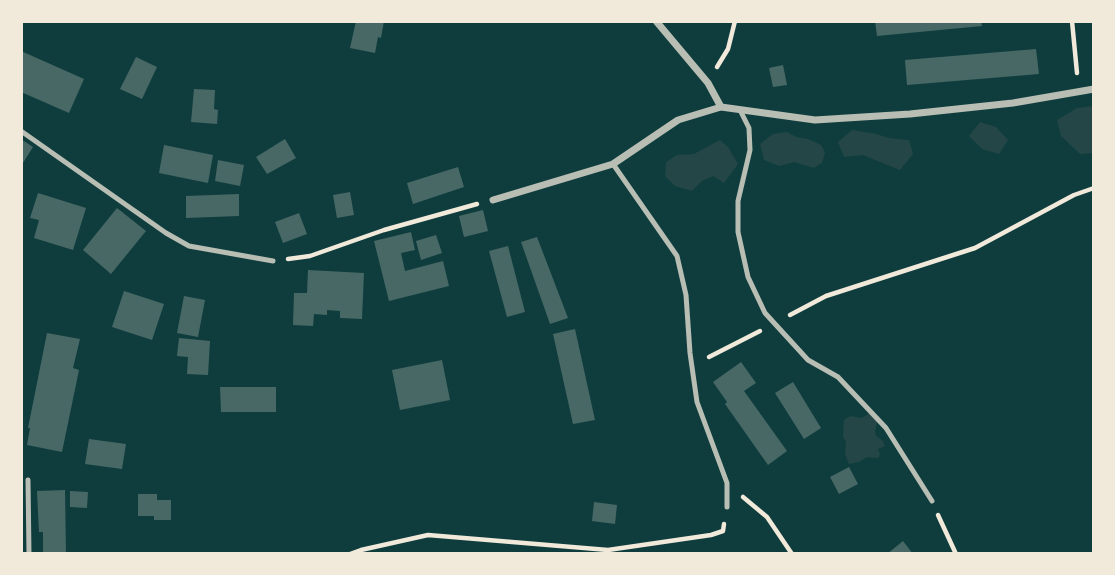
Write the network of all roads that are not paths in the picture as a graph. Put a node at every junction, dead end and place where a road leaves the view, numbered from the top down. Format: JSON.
{"nodes":[{"id":1,"x":656,"y":21,"type":"edge"},
{"id":2,"x":1094,"y":89,"type":"edge"},
{"id":3,"x":721,"y":107,"type":"junction"},
{"id":4,"x":740,"y":110,"type":"junction"},
{"id":5,"x":21,"y":131,"type":"edge"},
{"id":6,"x":613,"y":164,"type":"junction"},
{"id":7,"x":493,"y":200,"type":"road end"},
{"id":8,"x":273,"y":261,"type":"road end"},
{"id":9,"x":28,"y":480,"type":"dead end"},
{"id":10,"x":932,"y":501,"type":"road end"},
{"id":11,"x":727,"y":507,"type":"road end"},
{"id":12,"x":29,"y":554,"type":"edge"}],
"edges":[{"from":1,"to":3,"type":"street"},
{"from":2,"to":4,"type":"street"},
{"from":3,"to":4,"type":"street"},
{"from":3,"to":6,"type":"street"},
{"from":4,"to":10,"type":"lane"},
{"from":5,"to":8,"type":"lane"},
{"from":6,"to":7,"type":"street"},
{"from":6,"to":11,"type":"lane"},
{"from":9,"to":12,"type":"lane"}]}
